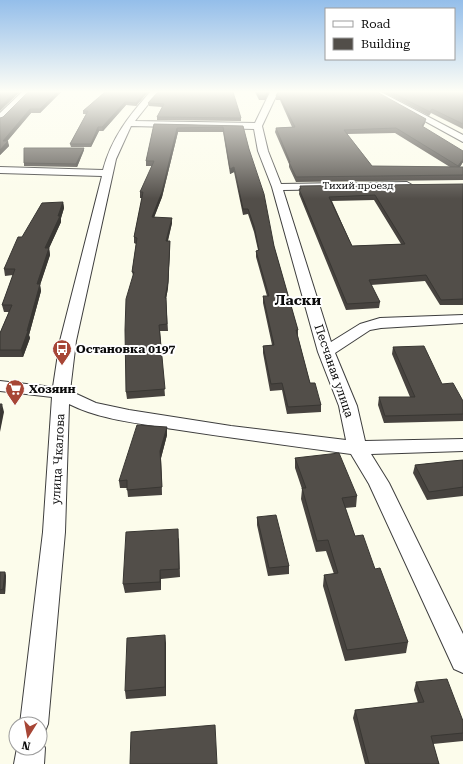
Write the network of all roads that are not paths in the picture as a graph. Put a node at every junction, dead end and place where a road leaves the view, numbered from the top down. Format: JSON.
{"nodes":[{"id":1,"x":126,"y":128,"type":"edge"},
{"id":2,"x":258,"y":128,"type":"edge"},
{"id":3,"x":442,"y":128,"type":"edge"},
{"id":4,"x":463,"y":139,"type":"edge"},
{"id":5,"x":0,"y":170,"type":"edge"},
{"id":6,"x":108,"y":173,"type":"junction"},
{"id":7,"x":418,"y":185,"type":"edge"},
{"id":8,"x":276,"y":186,"type":"junction"},
{"id":9,"x":463,"y":319,"type":"edge"},
{"id":10,"x":326,"y":352,"type":"junction"},
{"id":11,"x":0,"y":386,"type":"edge"},
{"id":12,"x":61,"y":393,"type":"junction"},
{"id":13,"x":463,"y":444,"type":"edge"},
{"id":14,"x":357,"y":448,"type":"junction"},
{"id":15,"x":463,"y":661,"type":"edge"},
{"id":16,"x":35,"y":716,"type":"edge"}],
"edges":[{"from":1,"to":6,"type":"street","name":"улица Чкалова"},
{"from":2,"to":8,"type":"street","name":"Песчаная улица"},
{"from":3,"to":4,"type":"street"},
{"from":5,"to":6,"type":"street"},
{"from":6,"to":12,"type":"street","name":"улица Чкалова"},
{"from":7,"to":8,"type":"street","name":"Тихий проезд"},
{"from":8,"to":10,"type":"street","name":"Песчаная улица"},
{"from":9,"to":10,"type":"street"},
{"from":10,"to":14,"type":"street","name":"Песчаная улица"},
{"from":11,"to":12,"type":"street"},
{"from":12,"to":14,"type":"street"},
{"from":12,"to":16,"type":"street","name":"улица Чкалова"},
{"from":13,"to":14,"type":"street"},
{"from":14,"to":15,"type":"street","name":"Песчаная улица"}]}
